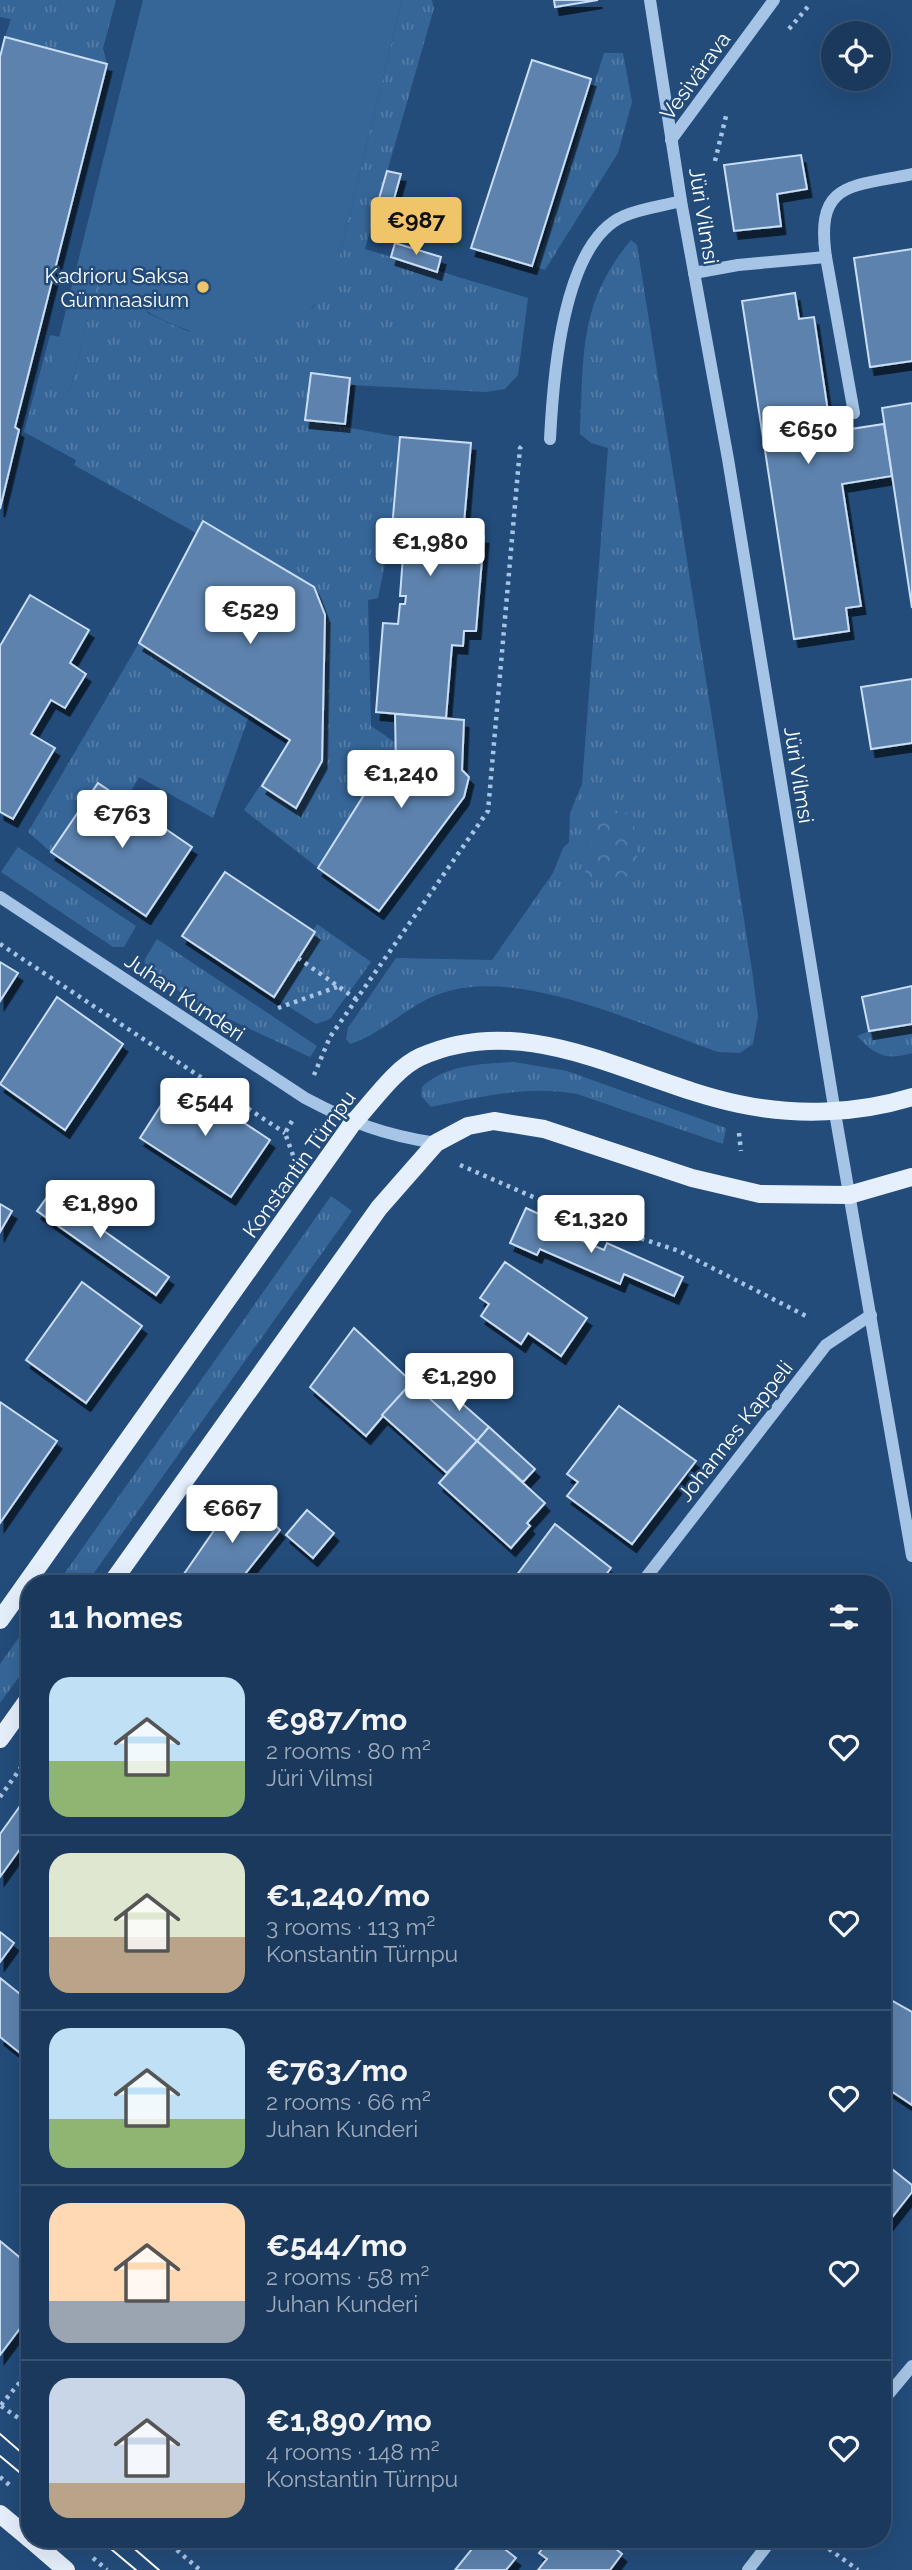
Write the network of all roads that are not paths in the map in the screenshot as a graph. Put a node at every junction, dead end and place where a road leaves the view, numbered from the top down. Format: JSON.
{"nodes":[{"id":1,"x":650,"y":0,"type":"edge"},
{"id":2,"x":774,"y":0,"type":"edge"},
{"id":3,"x":671,"y":140,"type":"junction"},
{"id":4,"x":912,"y":174,"type":"edge"},
{"id":5,"x":681,"y":201,"type":"junction"},
{"id":6,"x":826,"y":257,"type":"junction"},
{"id":7,"x":694,"y":273,"type":"junction"},
{"id":8,"x":854,"y":413,"type":"dead end"},
{"id":9,"x":550,"y":439,"type":"dead end"},
{"id":10,"x":0,"y":897,"type":"edge"},
{"id":11,"x":912,"y":1097,"type":"edge"},
{"id":12,"x":835,"y":1113,"type":"junction"},
{"id":13,"x":352,"y":1124,"type":"junction"},
{"id":14,"x":436,"y":1143,"type":"junction"},
{"id":15,"x":912,"y":1177,"type":"edge"},
{"id":16,"x":849,"y":1195,"type":"junction"},
{"id":17,"x":871,"y":1315,"type":"junction"},
{"id":18,"x":912,"y":1556,"type":"edge"},
{"id":19,"x":32,"y":1575,"type":"edge"},
{"id":20,"x":117,"y":1575,"type":"edge"},
{"id":21,"x":648,"y":1575,"type":"edge"},
{"id":22,"x":21,"y":1590,"type":"edge"},
{"id":23,"x":0,"y":1620,"type":"edge"},
{"id":24,"x":21,"y":1710,"type":"edge"},
{"id":25,"x":0,"y":1739,"type":"edge"},
{"id":26,"x":912,"y":2366,"type":"edge"},
{"id":27,"x":891,"y":2391,"type":"edge"},
{"id":28,"x":0,"y":2514,"type":"edge"},
{"id":29,"x":21,"y":2532,"type":"edge"},
{"id":30,"x":40,"y":2548,"type":"edge"},
{"id":31,"x":765,"y":2548,"type":"edge"},
{"id":32,"x":66,"y":2570,"type":"edge"},
{"id":33,"x":748,"y":2570,"type":"edge"}],
"edges":[{"from":1,"to":3,"type":"street","name":"Jüri Vilmsi"},
{"from":2,"to":3,"type":"street","name":"Vesivärava"},
{"from":3,"to":5,"type":"street","name":"Jüri Vilmsi"},
{"from":4,"to":6,"type":"street"},
{"from":5,"to":7,"type":"street","name":"Jüri Vilmsi"},
{"from":5,"to":9,"type":"street"},
{"from":6,"to":7,"type":"street"},
{"from":6,"to":8,"type":"street"},
{"from":7,"to":12,"type":"street","name":"Jüri Vilmsi"},
{"from":10,"to":13,"type":"street","name":"Juhan Kunderi"},
{"from":11,"to":12,"type":"main road","name":"Konstantin Türnpu"},
{"from":12,"to":13,"type":"main road","name":"Konstantin Türnpu"},
{"from":12,"to":16,"type":"street","name":"Jüri Vilmsi"},
{"from":13,"to":14,"type":"street","name":"Juhan Kunderi"},
{"from":13,"to":19,"type":"main road","name":"Konstantin Türnpu"},
{"from":14,"to":16,"type":"main road"},
{"from":14,"to":20,"type":"main road"},
{"from":15,"to":16,"type":"main road"},
{"from":16,"to":17,"type":"street","name":"Jüri Vilmsi"},
{"from":17,"to":18,"type":"street","name":"Jüri Vilmsi"},
{"from":17,"to":21,"type":"street","name":"Johannes Kappeli"},
{"from":22,"to":23,"type":"main road","name":"Konstantin Türnpu"},
{"from":24,"to":25,"type":"main road"},
{"from":26,"to":27,"type":"street"},
{"from":28,"to":29,"type":"main road"},
{"from":30,"to":32,"type":"main road"},
{"from":31,"to":33,"type":"street"}]}
